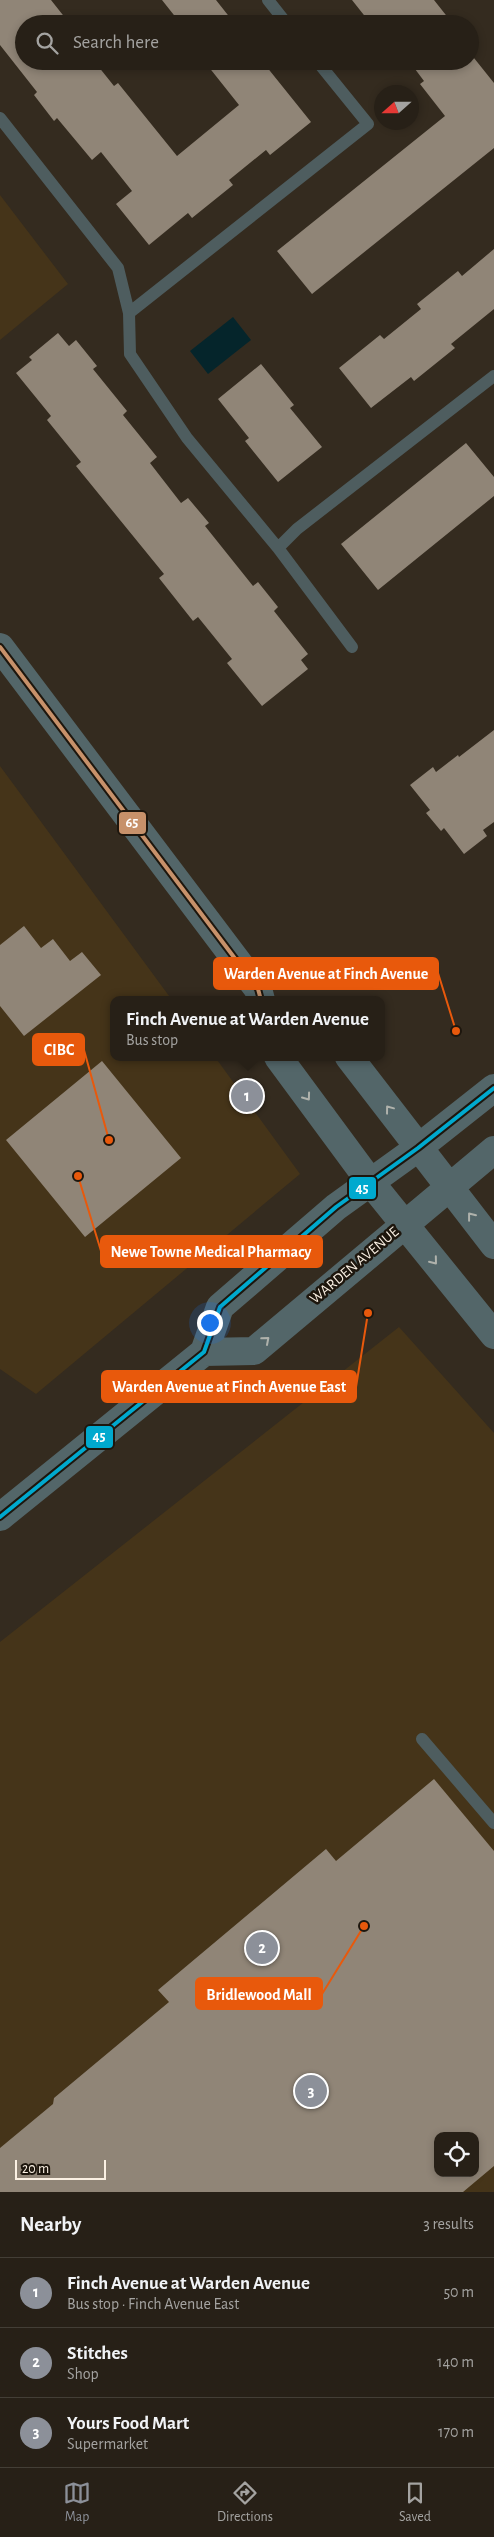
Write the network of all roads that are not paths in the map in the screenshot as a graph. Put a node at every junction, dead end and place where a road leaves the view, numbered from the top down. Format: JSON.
{"nodes":[{"id":1,"x":268,"y":0,"type":"edge"},
{"id":2,"x":280,"y":15,"type":"edge"},
{"id":3,"x":324,"y":70,"type":"edge"},
{"id":4,"x":0,"y":118,"type":"edge"},
{"id":5,"x":129,"y":313,"type":"junction"},
{"id":6,"x":494,"y":376,"type":"edge"},
{"id":7,"x":278,"y":548,"type":"junction"},
{"id":8,"x":352,"y":647,"type":"dead end"},
{"id":9,"x":0,"y":648,"type":"edge"},
{"id":10,"x":266,"y":996,"type":"edge"},
{"id":11,"x":281,"y":1061,"type":"edge"},
{"id":12,"x":352,"y":1061,"type":"edge"},
{"id":13,"x":494,"y":1088,"type":"edge"},
{"id":14,"x":418,"y":1148,"type":"junction"},
{"id":15,"x":494,"y":1150,"type":"edge"},
{"id":16,"x":372,"y":1183,"type":"junction"},
{"id":17,"x":448,"y":1187,"type":"junction"},
{"id":18,"x":404,"y":1223,"type":"junction"},
{"id":19,"x":494,"y":1245,"type":"edge"},
{"id":20,"x":494,"y":1335,"type":"edge"},
{"id":21,"x":204,"y":1352,"type":"junction"},
{"id":22,"x":0,"y":1518,"type":"edge"},
{"id":23,"x":422,"y":1739,"type":"dead end"},
{"id":24,"x":494,"y":1822,"type":"edge"}],
"edges":[{"from":1,"to":2,"type":"lane"},
{"from":3,"to":5,"type":"lane"},
{"from":4,"to":5,"type":"lane"},
{"from":5,"to":7,"type":"lane"},
{"from":6,"to":7,"type":"lane"},
{"from":7,"to":8,"type":"lane"},
{"from":9,"to":10,"type":"main road"},
{"from":11,"to":16,"type":"main road","one_way":true},
{"from":14,"to":12,"type":"main road","one_way":true},
{"from":13,"to":14,"type":"main road"},
{"from":14,"to":16,"type":"main road"},
{"from":14,"to":17,"type":"main road"},
{"from":15,"to":17,"type":"main road","name":"WARDEN AVENUE"},
{"from":16,"to":18,"type":"main road"},
{"from":16,"to":21,"type":"main road"},
{"from":17,"to":18,"type":"main road","name":"WARDEN AVENUE"},
{"from":19,"to":17,"type":"main road","one_way":true},
{"from":18,"to":20,"type":"main road","one_way":true},
{"from":21,"to":18,"type":"main road","name":"WARDEN AVENUE","one_way":true},
{"from":21,"to":22,"type":"main road"},
{"from":23,"to":24,"type":"lane"}]}
